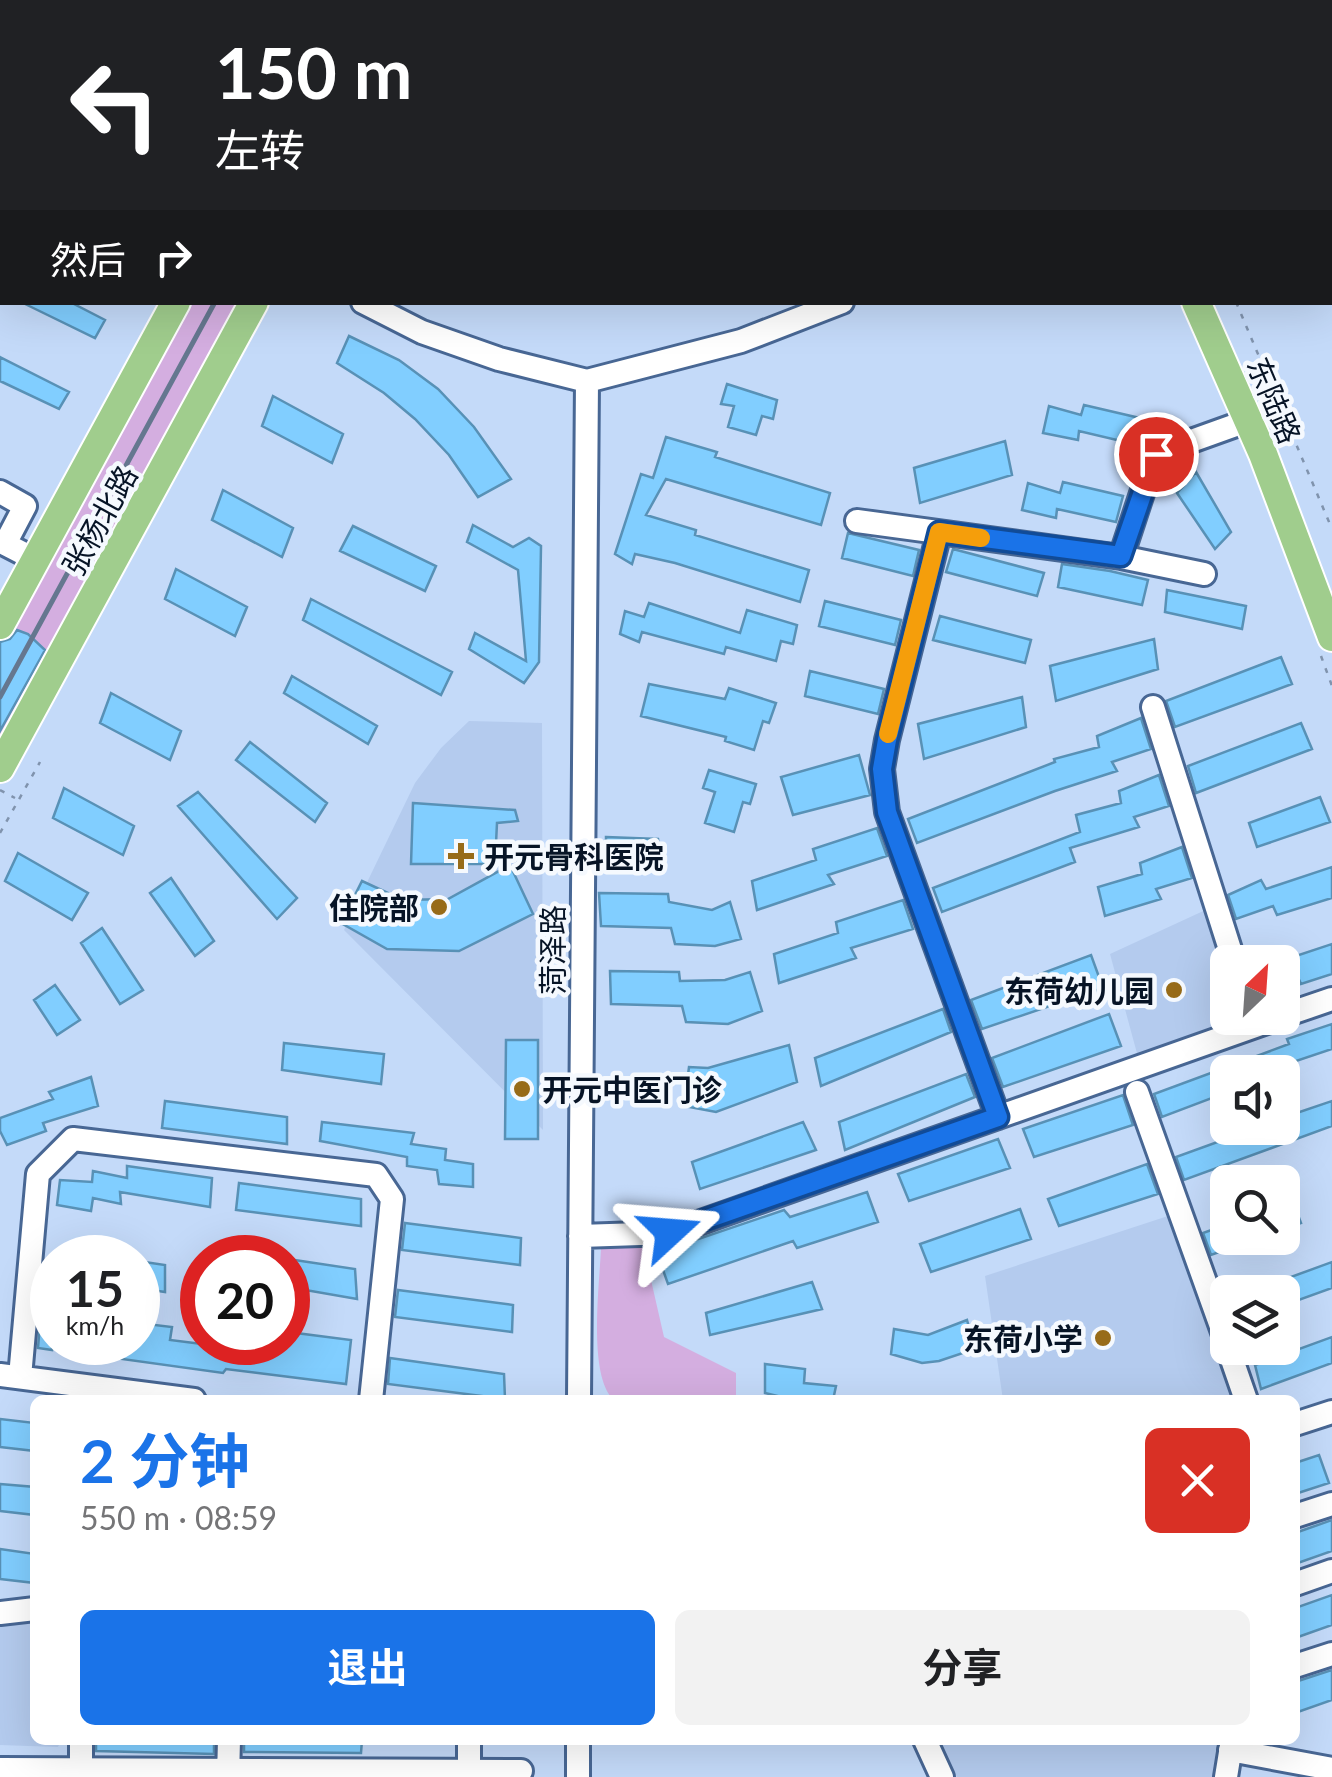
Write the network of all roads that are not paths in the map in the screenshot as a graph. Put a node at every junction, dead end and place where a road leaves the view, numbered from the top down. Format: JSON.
{"nodes":[{"id":1,"x":174,"y":305,"type":"edge"},
{"id":2,"x":252,"y":305,"type":"edge"},
{"id":3,"x":369,"y":305,"type":"edge"},
{"id":4,"x":834,"y":305,"type":"edge"},
{"id":5,"x":1197,"y":305,"type":"edge"},
{"id":6,"x":1217,"y":305,"type":"edge"},
{"id":7,"x":587,"y":380,"type":"junction"},
{"id":8,"x":1232,"y":426,"type":"dead end"},
{"id":9,"x":0,"y":492,"type":"edge"},
{"id":10,"x":857,"y":521,"type":"dead end"},
{"id":11,"x":939,"y":532,"type":"junction"},
{"id":12,"x":1121,"y":556,"type":"junction"},
{"id":13,"x":36,"y":560,"type":"junction"},
{"id":14,"x":1204,"y":574,"type":"dead end"},
{"id":15,"x":1332,"y":580,"type":"edge"},
{"id":16,"x":0,"y":625,"type":"edge"},
{"id":17,"x":1332,"y":637,"type":"edge"},
{"id":18,"x":1153,"y":706,"type":"dead end"},
{"id":19,"x":0,"y":768,"type":"edge"},
{"id":20,"x":1229,"y":945,"type":"edge"},
{"id":21,"x":1332,"y":998,"type":"edge"},
{"id":22,"x":1300,"y":1010,"type":"edge"},
{"id":23,"x":1218,"y":1035,"type":"edge"},
{"id":24,"x":1137,"y":1092,"type":"dead end"},
{"id":25,"x":998,"y":1117,"type":"junction"},
{"id":26,"x":580,"y":1236,"type":"junction"},
{"id":27,"x":1210,"y":1297,"type":"edge"},
{"id":28,"x":1234,"y":1365,"type":"edge"},
{"id":29,"x":10,"y":1376,"type":"edge"},
{"id":30,"x":80,"y":1393,"type":"edge"},
{"id":31,"x":113,"y":1395,"type":"edge"},
{"id":32,"x":372,"y":1395,"type":"edge"},
{"id":33,"x":579,"y":1395,"type":"edge"},
{"id":34,"x":1244,"y":1395,"type":"edge"},
{"id":35,"x":1332,"y":1412,"type":"edge"},
{"id":36,"x":1300,"y":1422,"type":"edge"},
{"id":37,"x":1332,"y":1504,"type":"edge"},
{"id":38,"x":1300,"y":1514,"type":"edge"},
{"id":39,"x":1332,"y":1572,"type":"edge"},
{"id":40,"x":1300,"y":1582,"type":"edge"},
{"id":41,"x":30,"y":1610,"type":"edge"},
{"id":42,"x":0,"y":1613,"type":"edge"},
{"id":43,"x":1332,"y":1654,"type":"edge"},
{"id":44,"x":1300,"y":1664,"type":"edge"},
{"id":45,"x":81,"y":1745,"type":"edge"},
{"id":46,"x":229,"y":1745,"type":"edge"},
{"id":47,"x":470,"y":1745,"type":"edge"},
{"id":48,"x":578,"y":1745,"type":"edge"},
{"id":49,"x":927,"y":1745,"type":"edge"},
{"id":50,"x":1231,"y":1745,"type":"edge"},
{"id":51,"x":0,"y":1769,"type":"edge"},
{"id":52,"x":1332,"y":1769,"type":"edge"},
{"id":53,"x":469,"y":1771,"type":"junction"},
{"id":54,"x":522,"y":1771,"type":"dead end"},
{"id":55,"x":81,"y":1773,"type":"edge"},
{"id":56,"x":129,"y":1773,"type":"edge"},
{"id":57,"x":228,"y":1774,"type":"edge"},
{"id":58,"x":384,"y":1774,"type":"edge"},
{"id":59,"x":578,"y":1777,"type":"edge"},
{"id":60,"x":942,"y":1777,"type":"edge"},
{"id":61,"x":1226,"y":1777,"type":"edge"}],
"edges":[{"from":1,"to":13,"type":"main road","name":"张杨北路"},
{"from":2,"to":19,"type":"main road","name":"张杨北路"},
{"from":3,"to":7,"type":"street"},
{"from":4,"to":7,"type":"street"},
{"from":5,"to":17,"type":"main road","name":"东陆路"},
{"from":6,"to":15,"type":"main road","name":"东陆路"},
{"from":7,"to":26,"type":"street","name":"菏泽路"},
{"from":8,"to":12,"type":"street"},
{"from":9,"to":13,"type":"street"},
{"from":10,"to":11,"type":"street"},
{"from":11,"to":12,"type":"street"},
{"from":11,"to":25,"type":"street"},
{"from":12,"to":14,"type":"street"},
{"from":13,"to":16,"type":"main road","name":"张杨北路"},
{"from":18,"to":20,"type":"street"},
{"from":21,"to":22,"type":"street"},
{"from":23,"to":25,"type":"street"},
{"from":24,"to":27,"type":"street"},
{"from":25,"to":26,"type":"street"},
{"from":26,"to":33,"type":"street","name":"菏泽路"},
{"from":28,"to":34,"type":"street"},
{"from":29,"to":30,"type":"street"},
{"from":29,"to":32,"type":"street"},
{"from":30,"to":31,"type":"street"},
{"from":35,"to":36,"type":"street"},
{"from":37,"to":38,"type":"street"},
{"from":39,"to":40,"type":"street"},
{"from":41,"to":42,"type":"street"},
{"from":43,"to":44,"type":"street"},
{"from":45,"to":55,"type":"street"},
{"from":46,"to":57,"type":"street"},
{"from":47,"to":53,"type":"street"},
{"from":48,"to":59,"type":"street"},
{"from":49,"to":60,"type":"street"},
{"from":50,"to":52,"type":"street"},
{"from":50,"to":61,"type":"street"},
{"from":51,"to":55,"type":"street"},
{"from":53,"to":54,"type":"street"},
{"from":53,"to":58,"type":"street"},
{"from":55,"to":56,"type":"street"},
{"from":56,"to":57,"type":"street"},
{"from":57,"to":58,"type":"street"}]}
